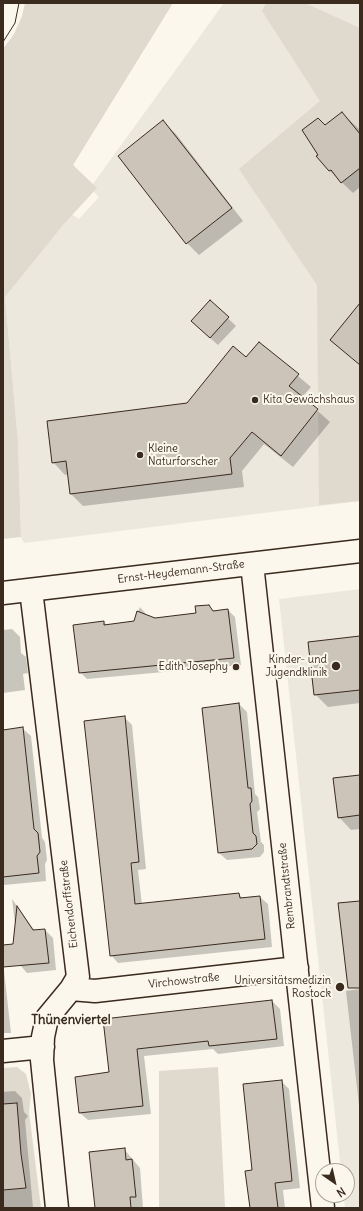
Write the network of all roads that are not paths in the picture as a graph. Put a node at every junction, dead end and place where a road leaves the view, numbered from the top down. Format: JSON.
{"nodes":[{"id":1,"x":360,"y":551,"type":"edge"},
{"id":2,"x":252,"y":564,"type":"junction"},
{"id":3,"x":31,"y":590,"type":"junction"},
{"id":4,"x":3,"y":593,"type":"edge"},
{"id":5,"x":296,"y":968,"type":"junction"},
{"id":6,"x":71,"y":989,"type":"junction"},
{"id":7,"x":43,"y":1047,"type":"junction"},
{"id":8,"x":3,"y":1051,"type":"edge"},
{"id":9,"x":57,"y":1208,"type":"edge"},
{"id":10,"x":323,"y":1208,"type":"edge"}],
"edges":[{"from":1,"to":2,"type":"street","name":"Ernst-Heydemann-Straße"},
{"from":2,"to":3,"type":"street","name":"Ernst-Heydemann-Straße"},
{"from":2,"to":5,"type":"street","name":"Rembrandtstraße"},
{"from":3,"to":4,"type":"street","name":"Ernst-Heydemann-Straße"},
{"from":3,"to":6,"type":"street","name":"Eichendorffstraße"},
{"from":5,"to":6,"type":"street","name":"Virchowstraße"},
{"from":5,"to":10,"type":"street","name":"Rembrandtstraße"},
{"from":6,"to":7,"type":"street","name":"Eichendorffstraße"},
{"from":7,"to":8,"type":"street"},
{"from":7,"to":9,"type":"street","name":"Eichendorffstraße"}]}
